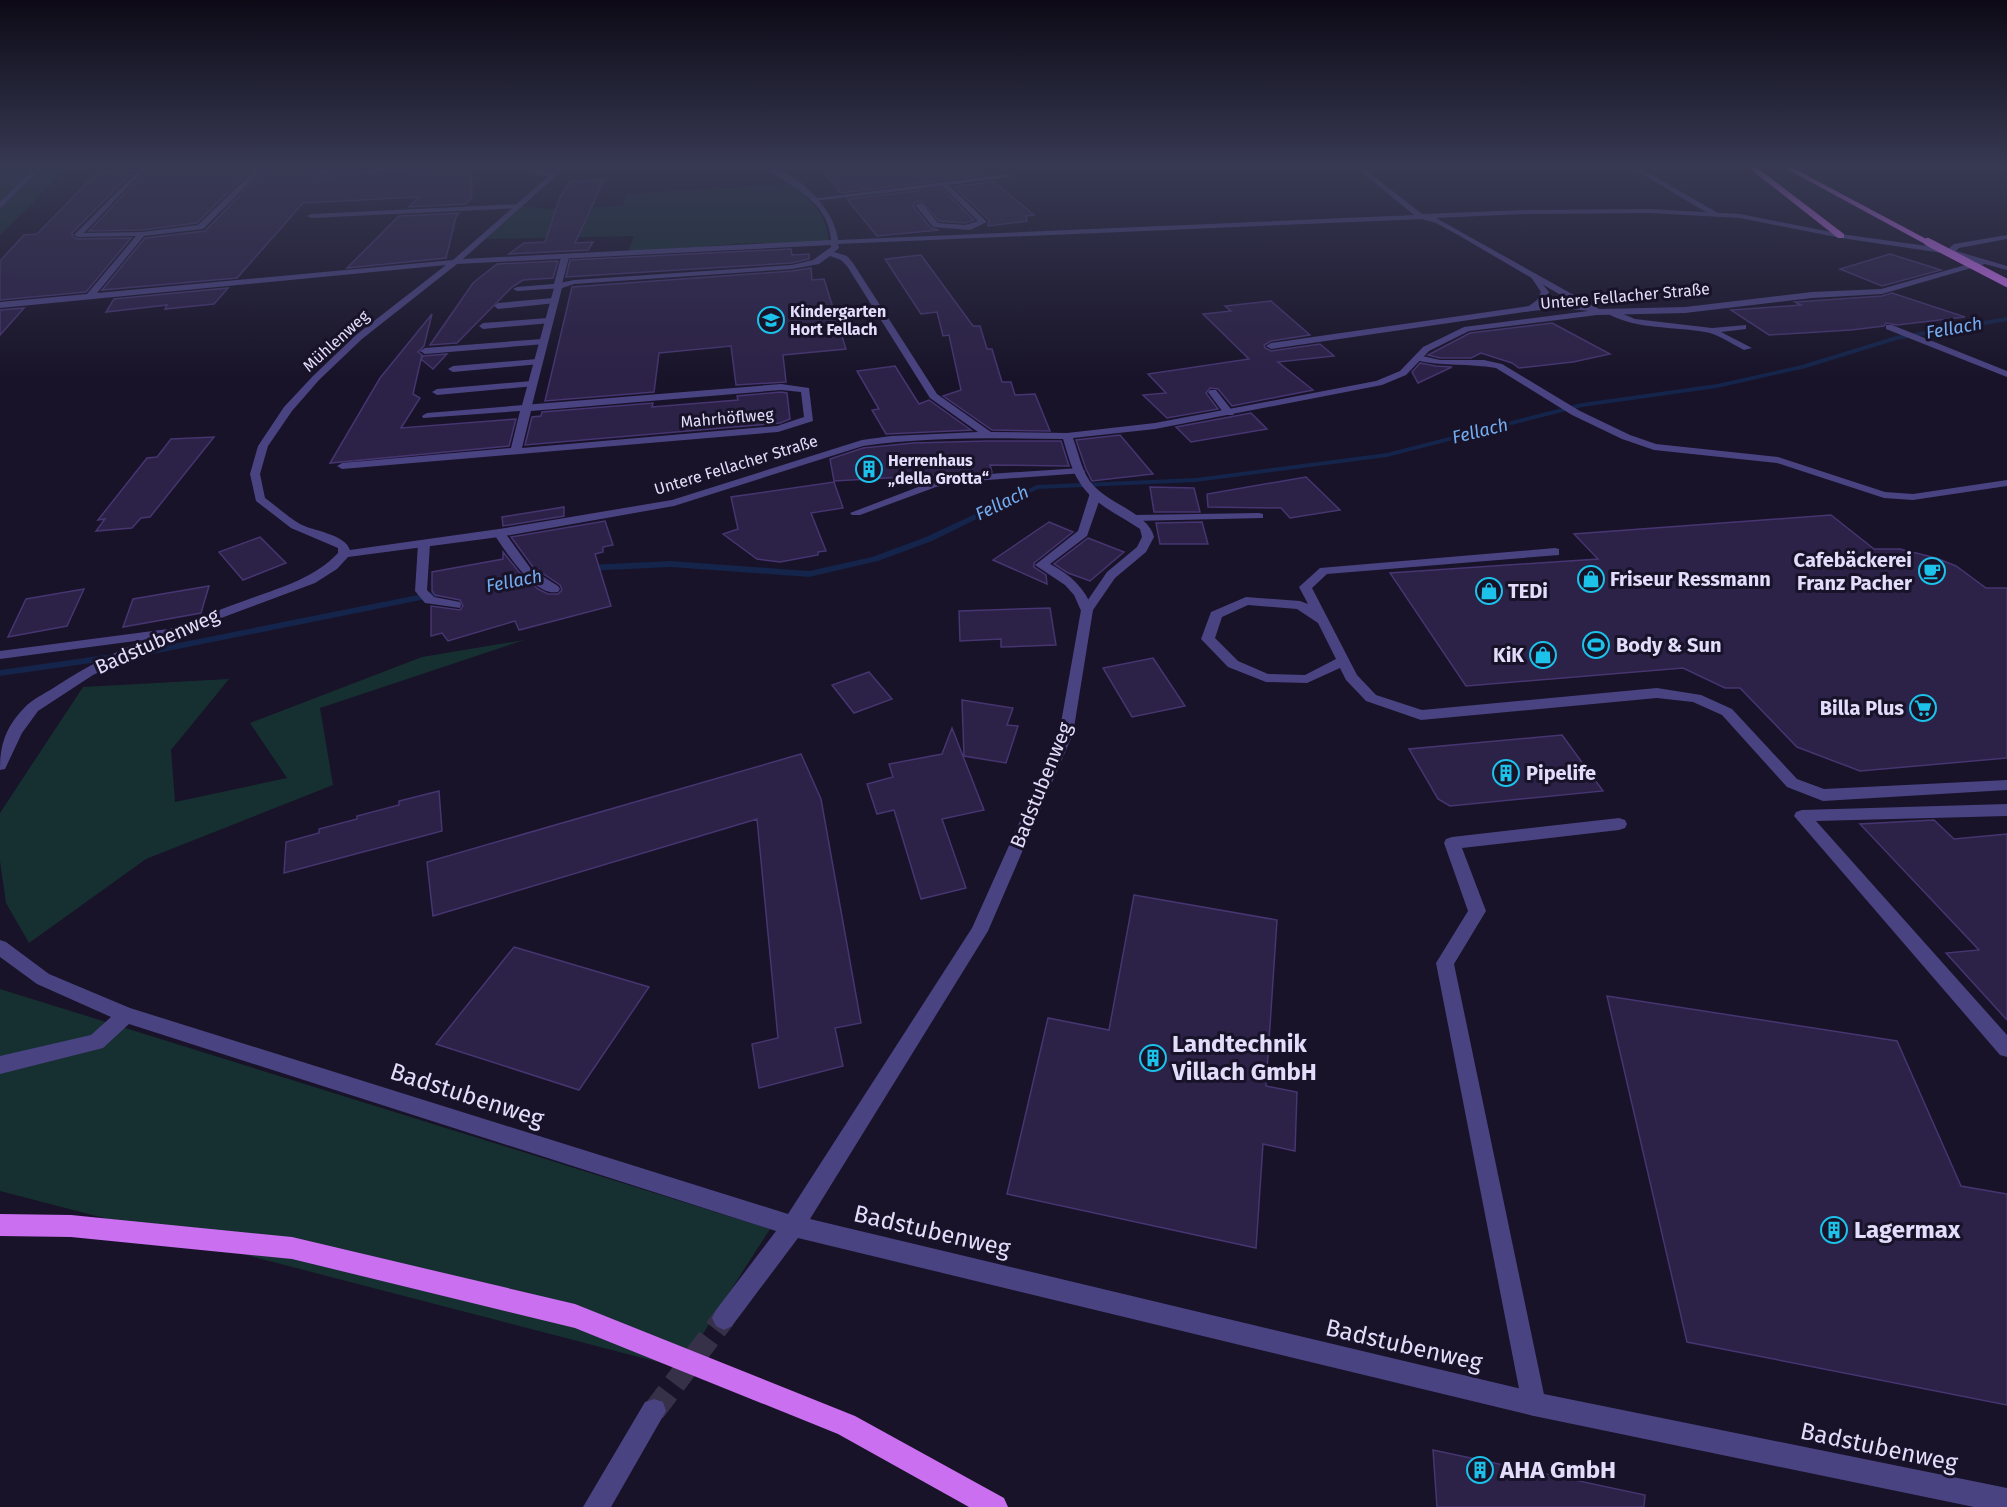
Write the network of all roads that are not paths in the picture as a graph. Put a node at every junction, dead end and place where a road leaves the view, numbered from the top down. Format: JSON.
{"nodes":[{"id":1,"x":139,"y":237,"type":"edge"},
{"id":2,"x":484,"y":237,"type":"edge"},
{"id":3,"x":834,"y":237,"type":"edge"},
{"id":4,"x":945,"y":237,"type":"edge"},
{"id":5,"x":1466,"y":237,"type":"edge"},
{"id":6,"x":1850,"y":237,"type":"edge"},
{"id":7,"x":1919,"y":237,"type":"edge"},
{"id":8,"x":2005,"y":237,"type":"edge"},
{"id":9,"x":834,"y":242,"type":"junction"},
{"id":10,"x":1950,"y":252,"type":"junction"},
{"id":11,"x":829,"y":253,"type":"junction"},
{"id":12,"x":565,"y":257,"type":"junction"},
{"id":13,"x":455,"y":262,"type":"junction"},
{"id":14,"x":1987,"y":262,"type":"junction"},
{"id":15,"x":2007,"y":268,"type":"edge"},
{"id":16,"x":1535,"y":277,"type":"junction"},
{"id":17,"x":2007,"y":283,"type":"edge"},
{"id":18,"x":558,"y":286,"type":"junction"},
{"id":19,"x":517,"y":289,"type":"dead end"},
{"id":20,"x":90,"y":296,"type":"junction"},
{"id":21,"x":553,"y":302,"type":"junction"},
{"id":22,"x":0,"y":305,"type":"edge"},
{"id":23,"x":498,"y":306,"type":"dead end"},
{"id":24,"x":1532,"y":308,"type":"junction"},
{"id":25,"x":1594,"y":310,"type":"junction"},
{"id":26,"x":1611,"y":312,"type":"junction"},
{"id":27,"x":548,"y":321,"type":"junction"},
{"id":28,"x":483,"y":326,"type":"dead end"},
{"id":29,"x":1743,"y":327,"type":"dead end"},
{"id":30,"x":1894,"y":329,"type":"dead end"},
{"id":31,"x":1710,"y":330,"type":"junction"},
{"id":32,"x":542,"y":342,"type":"junction"},
{"id":33,"x":1270,"y":346,"type":"dead end"},
{"id":34,"x":1747,"y":348,"type":"dead end"},
{"id":35,"x":425,"y":351,"type":"dead end"},
{"id":36,"x":1418,"y":358,"type":"junction"},
{"id":37,"x":537,"y":362,"type":"junction"},
{"id":38,"x":453,"y":369,"type":"dead end"},
{"id":39,"x":2007,"y":374,"type":"edge"},
{"id":40,"x":532,"y":384,"type":"junction"},
{"id":41,"x":437,"y":392,"type":"dead end"},
{"id":42,"x":1213,"y":392,"type":"dead end"},
{"id":43,"x":526,"y":409,"type":"junction"},
{"id":44,"x":1229,"y":413,"type":"junction"},
{"id":45,"x":427,"y":416,"type":"dead end"},
{"id":46,"x":989,"y":435,"type":"junction"},
{"id":47,"x":1067,"y":436,"type":"junction"},
{"id":48,"x":516,"y":452,"type":"junction"},
{"id":49,"x":342,"y":466,"type":"dead end"},
{"id":50,"x":1087,"y":482,"type":"junction"},
{"id":51,"x":2007,"y":483,"type":"edge"},
{"id":52,"x":856,"y":513,"type":"dead end"},
{"id":53,"x":1259,"y":516,"type":"dead end"},
{"id":54,"x":1134,"y":518,"type":"junction"},
{"id":55,"x":499,"y":534,"type":"junction"},
{"id":56,"x":424,"y":544,"type":"junction"},
{"id":57,"x":1555,"y":552,"type":"dead end"},
{"id":58,"x":344,"y":554,"type":"junction"},
{"id":59,"x":554,"y":589,"type":"dead end"},
{"id":60,"x":455,"y":605,"type":"dead end"},
{"id":61,"x":1087,"y":610,"type":"junction"},
{"id":62,"x":1324,"y":621,"type":"junction"},
{"id":63,"x":168,"y":633,"type":"junction"},
{"id":64,"x":0,"y":655,"type":"edge"},
{"id":65,"x":1343,"y":661,"type":"junction"},
{"id":66,"x":0,"y":765,"type":"edge"},
{"id":67,"x":2007,"y":785,"type":"edge"},
{"id":68,"x":2007,"y":810,"type":"edge"},
{"id":69,"x":1619,"y":824,"type":"dead end"},
{"id":70,"x":0,"y":947,"type":"edge"},
{"id":71,"x":126,"y":1015,"type":"junction"},
{"id":72,"x":2007,"y":1049,"type":"edge"},
{"id":73,"x":0,"y":1065,"type":"edge"},
{"id":74,"x":0,"y":1225,"type":"edge"},
{"id":75,"x":793,"y":1226,"type":"junction"},
{"id":76,"x":724,"y":1318,"type":"tunnel mouth"},
{"id":77,"x":1534,"y":1404,"type":"junction"},
{"id":78,"x":654,"y":1411,"type":"tunnel mouth"},
{"id":79,"x":2007,"y":1501,"type":"edge"},
{"id":80,"x":596,"y":1507,"type":"edge"},
{"id":81,"x":995,"y":1507,"type":"edge"}],
"edges":[{"from":1,"to":20,"type":"street"},
{"from":2,"to":13,"type":"street","name":"Mühlenweg"},
{"from":3,"to":9,"type":"street"},
{"from":4,"to":9,"type":"street"},
{"from":5,"to":16,"type":"street"},
{"from":6,"to":10,"type":"street"},
{"from":7,"to":17,"type":"main road","bridge":true},
{"from":8,"to":10,"type":"street"},
{"from":9,"to":11,"type":"street"},
{"from":9,"to":12,"type":"street"},
{"from":10,"to":14,"type":"street"},
{"from":11,"to":18,"type":"street"},
{"from":11,"to":46,"type":"street"},
{"from":12,"to":13,"type":"street"},
{"from":12,"to":18,"type":"street"},
{"from":13,"to":20,"type":"street"},
{"from":13,"to":58,"type":"street","name":"Mühlenweg"},
{"from":14,"to":15,"type":"street"},
{"from":14,"to":26,"type":"street","name":"Untere Fellacher Straße"},
{"from":16,"to":24,"type":"street"},
{"from":16,"to":25,"type":"street"},
{"from":18,"to":19,"type":"street"},
{"from":18,"to":21,"type":"street"},
{"from":20,"to":22,"type":"street"},
{"from":21,"to":23,"type":"street"},
{"from":21,"to":27,"type":"street"},
{"from":24,"to":25,"type":"street"},
{"from":24,"to":33,"type":"street"},
{"from":25,"to":26,"type":"street","name":"Untere Fellacher Straße"},
{"from":25,"to":36,"type":"street","name":"Untere Fellacher Straße"},
{"from":26,"to":31,"type":"street"},
{"from":27,"to":28,"type":"street"},
{"from":27,"to":32,"type":"street"},
{"from":29,"to":31,"type":"street"},
{"from":30,"to":39,"type":"street"},
{"from":31,"to":34,"type":"street"},
{"from":32,"to":35,"type":"street"},
{"from":32,"to":37,"type":"street"},
{"from":36,"to":44,"type":"street","name":"Untere Fellacher Straße"},
{"from":36,"to":51,"type":"street"},
{"from":37,"to":38,"type":"street"},
{"from":37,"to":40,"type":"street"},
{"from":40,"to":41,"type":"street"},
{"from":40,"to":43,"type":"street"},
{"from":42,"to":44,"type":"street"},
{"from":43,"to":45,"type":"street","name":"Mahrhöflweg"},
{"from":43,"to":48,"type":"street"},
{"from":43,"to":48,"type":"street","name":"Mahrhöflweg"},
{"from":44,"to":47,"type":"street","name":"Untere Fellacher Straße"},
{"from":46,"to":47,"type":"street","name":"Untere Fellacher Straße"},
{"from":46,"to":55,"type":"street","name":"Untere Fellacher Straße"},
{"from":47,"to":50,"type":"street"},
{"from":48,"to":49,"type":"street","name":"Mahrhöflweg"},
{"from":50,"to":52,"type":"street"},
{"from":50,"to":54,"type":"street"},
{"from":50,"to":61,"type":"street"},
{"from":53,"to":54,"type":"street"},
{"from":54,"to":61,"type":"street"},
{"from":55,"to":56,"type":"street","name":"Untere Fellacher Straße"},
{"from":55,"to":59,"type":"street"},
{"from":56,"to":58,"type":"street","name":"Untere Fellacher Straße"},
{"from":56,"to":60,"type":"street"},
{"from":57,"to":62,"type":"street"},
{"from":58,"to":63,"type":"street","name":"Badstubenweg"},
{"from":61,"to":75,"type":"street","name":"Badstubenweg"},
{"from":62,"to":65,"type":"street"},
{"from":62,"to":65,"type":"street"},
{"from":63,"to":64,"type":"street"},
{"from":63,"to":66,"type":"street","name":"Badstubenweg"},
{"from":65,"to":67,"type":"street"},
{"from":68,"to":72,"type":"street"},
{"from":69,"to":77,"type":"street"},
{"from":70,"to":71,"type":"street","name":"Badstubenweg"},
{"from":71,"to":73,"type":"street"},
{"from":71,"to":75,"type":"street","name":"Badstubenweg"},
{"from":74,"to":81,"type":"main road"},
{"from":75,"to":76,"type":"street"},
{"from":75,"to":77,"type":"street","name":"Badstubenweg"},
{"from":77,"to":79,"type":"street","name":"Badstubenweg"},
{"from":78,"to":80,"type":"street"}]}
